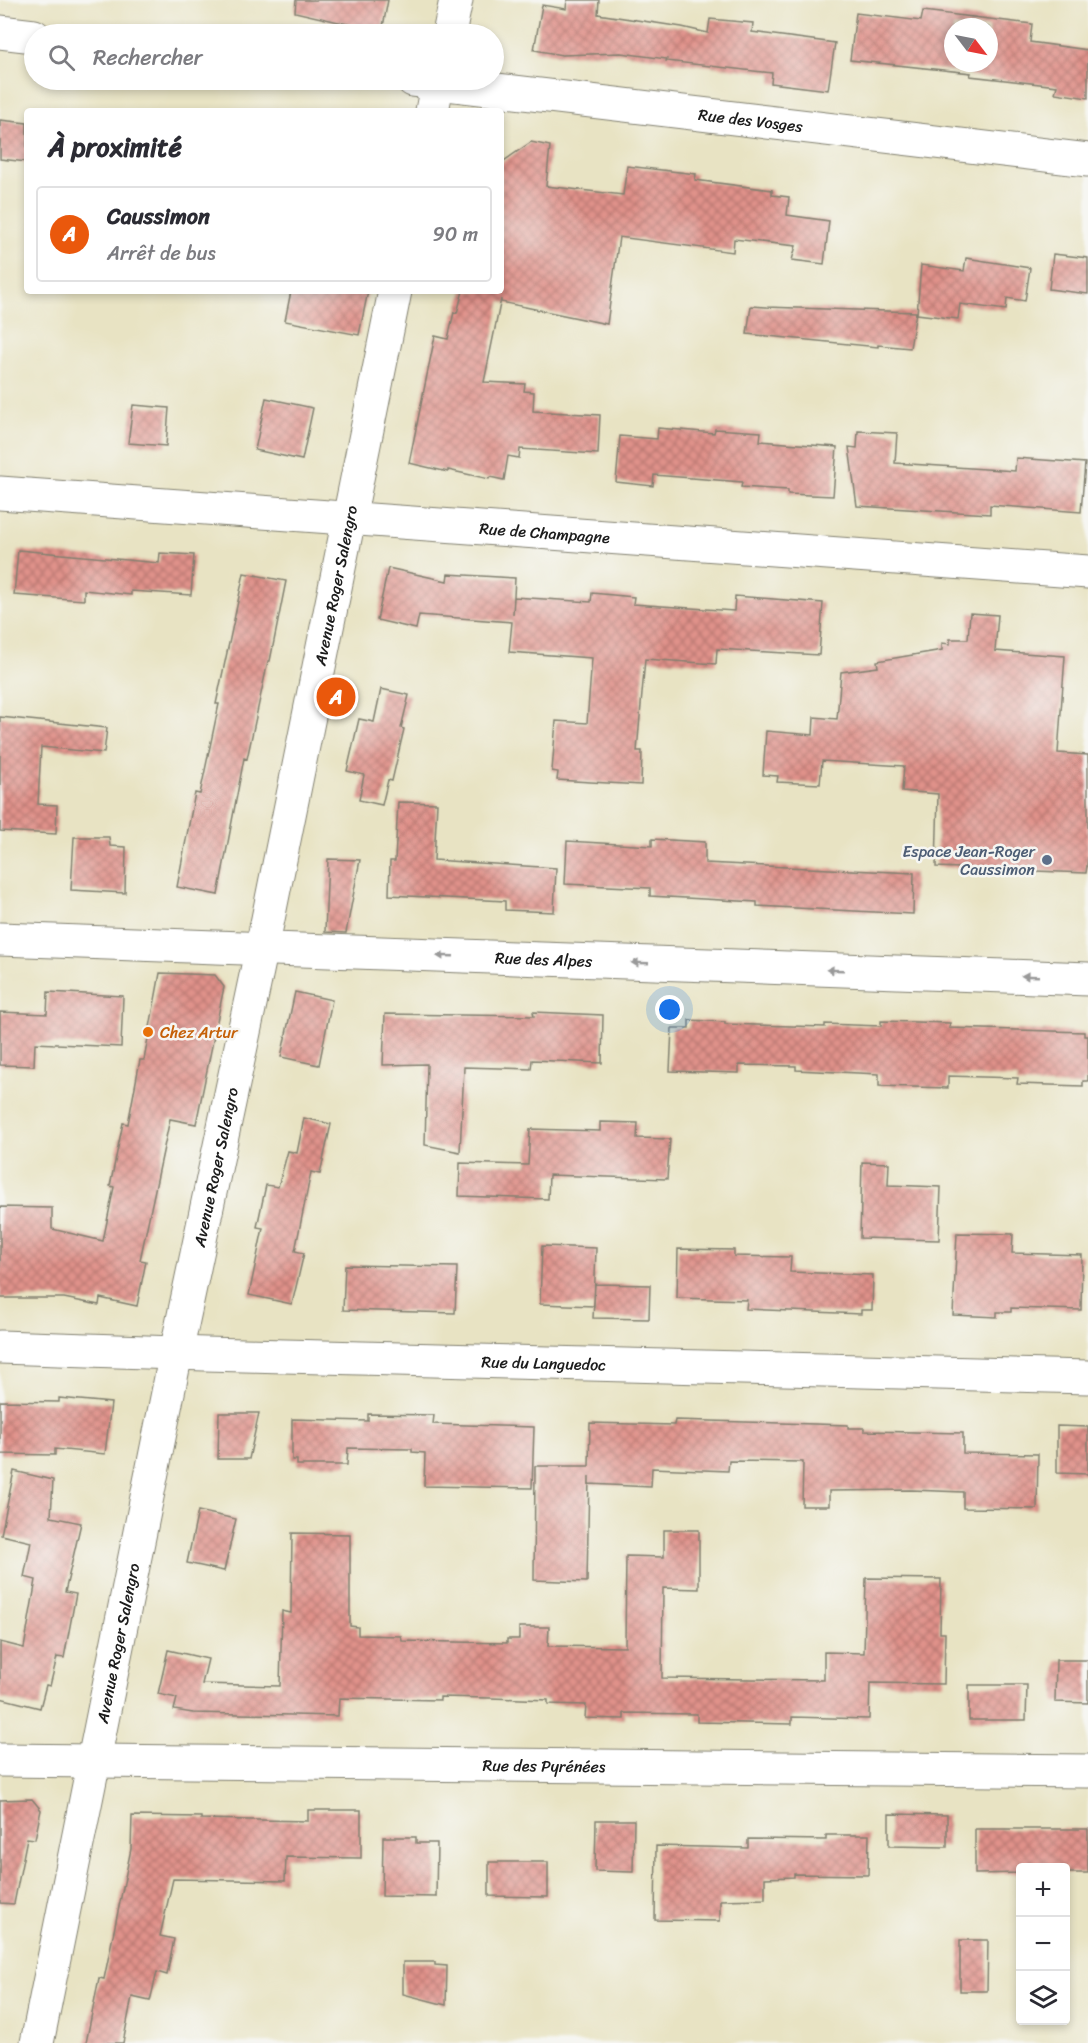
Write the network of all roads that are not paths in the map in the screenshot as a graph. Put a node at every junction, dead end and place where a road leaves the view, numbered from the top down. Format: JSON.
{"nodes":[{"id":1,"x":456,"y":0,"type":"edge"},
{"id":2,"x":451,"y":24,"type":"edge"},
{"id":3,"x":0,"y":32,"type":"edge"},
{"id":4,"x":24,"y":35,"type":"edge"},
{"id":5,"x":448,"y":90,"type":"edge"},
{"id":6,"x":1088,"y":160,"type":"edge"},
{"id":7,"x":394,"y":294,"type":"edge"},
{"id":8,"x":0,"y":493,"type":"edge"},
{"id":9,"x":349,"y":519,"type":"junction"},
{"id":10,"x":1088,"y":572,"type":"edge"},
{"id":11,"x":0,"y":939,"type":"edge"},
{"id":12,"x":261,"y":950,"type":"junction"},
{"id":13,"x":1088,"y":978,"type":"edge"},
{"id":14,"x":0,"y":1347,"type":"edge"},
{"id":15,"x":177,"y":1353,"type":"junction"},
{"id":16,"x":1088,"y":1377,"type":"edge"},
{"id":17,"x":0,"y":1760,"type":"edge"},
{"id":18,"x":95,"y":1761,"type":"junction"},
{"id":19,"x":1088,"y":1771,"type":"edge"},
{"id":20,"x":37,"y":2043,"type":"edge"}],
"edges":[{"from":1,"to":2,"type":"street"},
{"from":3,"to":4,"type":"street"},
{"from":5,"to":6,"type":"street","name":"Rue des Vosges"},
{"from":7,"to":9,"type":"street","name":"Avenue Roger Salengro"},
{"from":8,"to":9,"type":"street","name":"Rue de Champagne"},
{"from":9,"to":10,"type":"street","name":"Rue de Champagne"},
{"from":9,"to":12,"type":"street","name":"Avenue Roger Salengro"},
{"from":11,"to":12,"type":"street","name":"Rue des Alpes"},
{"from":13,"to":12,"type":"street","name":"Rue des Alpes","one_way":true},
{"from":12,"to":15,"type":"street","name":"Avenue Roger Salengro"},
{"from":14,"to":15,"type":"street","name":"Rue du Languedoc"},
{"from":15,"to":16,"type":"street","name":"Rue du Languedoc"},
{"from":15,"to":18,"type":"street","name":"Avenue Roger Salengro"},
{"from":17,"to":18,"type":"street","name":"Rue des Pyrénées"},
{"from":18,"to":19,"type":"street","name":"Rue des Pyrénées"},
{"from":18,"to":20,"type":"street","name":"Avenue Roger Salengro"}]}
